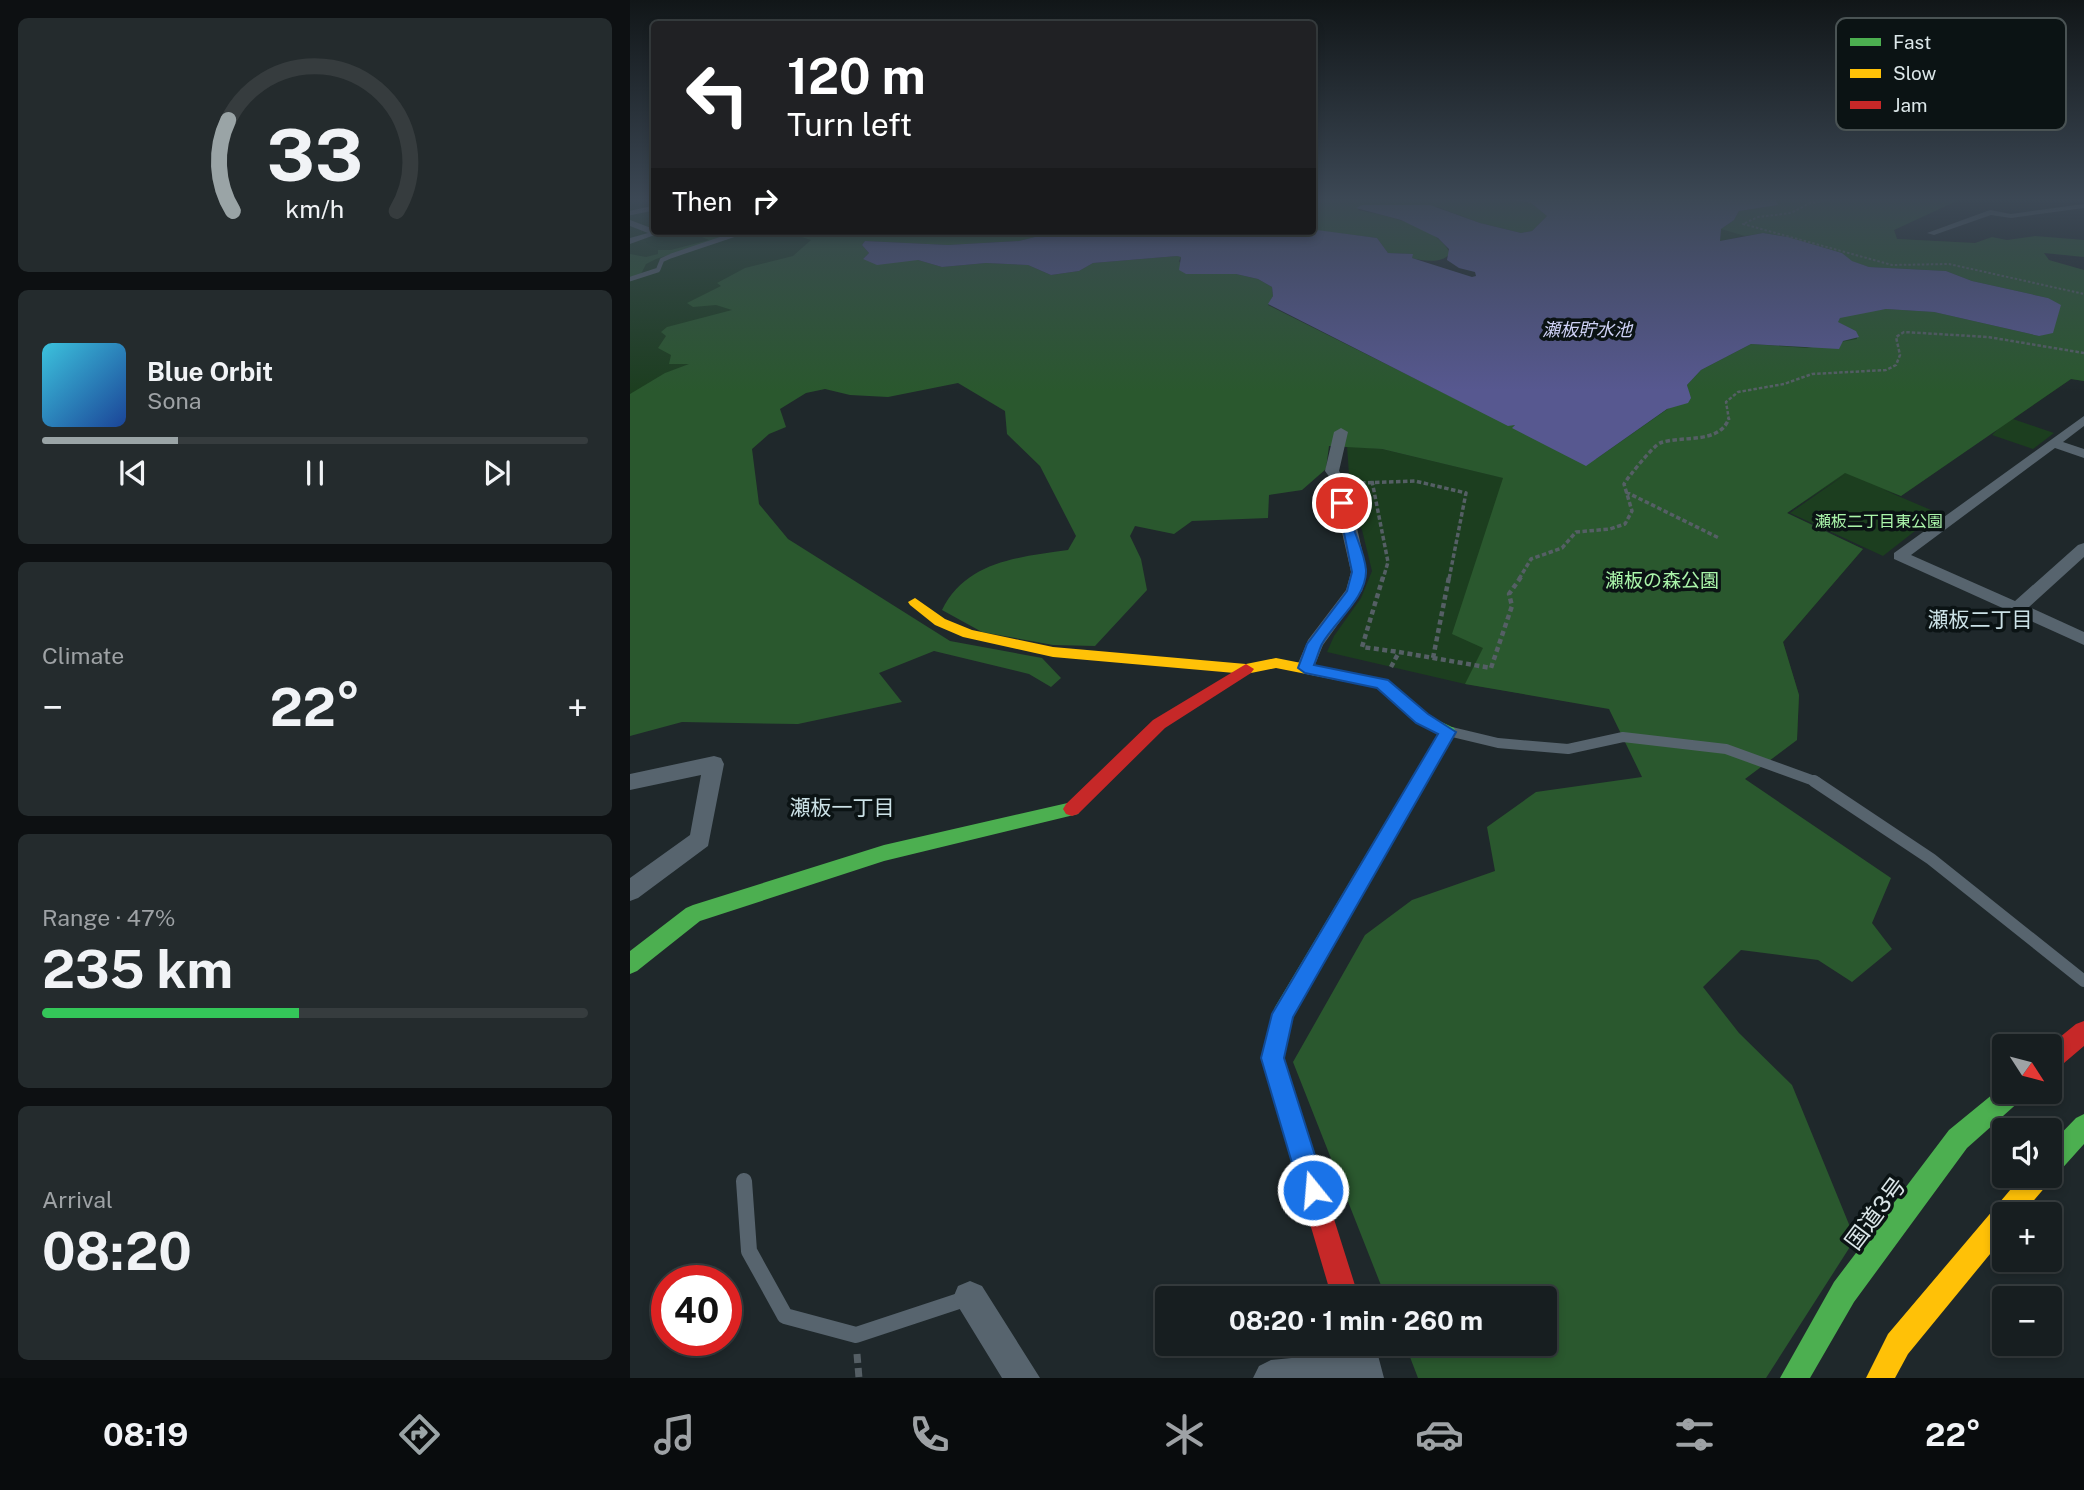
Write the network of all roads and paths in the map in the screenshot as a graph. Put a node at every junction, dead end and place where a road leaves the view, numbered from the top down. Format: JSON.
{"nodes":[{"id":1,"x":661,"y":262,"type":"edge"},
{"id":2,"x":1882,"y":262,"type":"edge"},
{"id":3,"x":630,"y":279,"type":"edge"},
{"id":4,"x":2084,"y":294,"type":"edge"},
{"id":5,"x":2084,"y":353,"type":"edge"},
{"id":6,"x":2084,"y":420,"type":"edge"},
{"id":7,"x":1341,"y":432,"type":"dead end"},
{"id":8,"x":2054,"y":443,"type":"junction"},
{"id":9,"x":2084,"y":454,"type":"edge"},
{"id":10,"x":1343,"y":486,"type":"junction"},
{"id":11,"x":1626,"y":492,"type":"junction"},
{"id":12,"x":1719,"y":538,"type":"dead end"},
{"id":13,"x":2084,"y":548,"type":"edge"},
{"id":14,"x":915,"y":603,"type":"dead end"},
{"id":15,"x":2017,"y":609,"type":"junction"},
{"id":16,"x":2084,"y":639,"type":"edge"},
{"id":17,"x":1433,"y":658,"type":"junction"},
{"id":18,"x":1305,"y":668,"type":"junction"},
{"id":19,"x":1246,"y":669,"type":"junction"},
{"id":20,"x":1382,"y":684,"type":"junction"},
{"id":21,"x":1448,"y":732,"type":"junction"},
{"id":22,"x":630,"y":782,"type":"edge"},
{"id":23,"x":630,"y":891,"type":"edge"},
{"id":24,"x":630,"y":964,"type":"edge"},
{"id":25,"x":2084,"y":981,"type":"edge"},
{"id":26,"x":2084,"y":1032,"type":"edge"},
{"id":27,"x":2062,"y":1051,"type":"edge"},
{"id":28,"x":2000,"y":1104,"type":"edge"},
{"id":29,"x":2084,"y":1126,"type":"edge"},
{"id":30,"x":2062,"y":1150,"type":"edge"},
{"id":31,"x":744,"y":1181,"type":"dead end"},
{"id":32,"x":2029,"y":1188,"type":"edge"},
{"id":33,"x":1342,"y":1286,"type":"edge"},
{"id":34,"x":970,"y":1298,"type":"joint"},
{"id":35,"x":1363,"y":1363,"type":"edge"},
{"id":36,"x":1022,"y":1378,"type":"edge"},
{"id":37,"x":1271,"y":1378,"type":"edge"},
{"id":38,"x":1794,"y":1378,"type":"edge"},
{"id":39,"x":1880,"y":1378,"type":"edge"}],
"edges":[{"from":1,"to":3,"type":"lane"},
{"from":2,"to":4,"type":"path"},
{"from":5,"to":11,"type":"path"},
{"from":6,"to":8,"type":"street"},
{"from":7,"to":10,"type":"street"},
{"from":8,"to":9,"type":"street"},
{"from":8,"to":15,"type":"street"},
{"from":10,"to":17,"type":"path"},
{"from":10,"to":18,"type":"street"},
{"from":11,"to":12,"type":"path"},
{"from":11,"to":17,"type":"path"},
{"from":13,"to":15,"type":"street"},
{"from":14,"to":19,"type":"main road"},
{"from":15,"to":16,"type":"street"},
{"from":17,"to":20,"type":"path"},
{"from":18,"to":19,"type":"main road"},
{"from":18,"to":20,"type":"main road"},
{"from":19,"to":24,"type":"main road"},
{"from":20,"to":21,"type":"main road"},
{"from":21,"to":25,"type":"lane"},
{"from":21,"to":33,"type":"main road"},
{"from":22,"to":23,"type":"street"},
{"from":26,"to":27,"type":"main road"},
{"from":28,"to":38,"type":"main road","name":"国道3号"},
{"from":29,"to":30,"type":"main road"},
{"from":31,"to":34,"type":"lane"},
{"from":32,"to":39,"type":"main road"},
{"from":34,"to":36,"type":"street"},
{"from":35,"to":37,"type":"street"}]}
